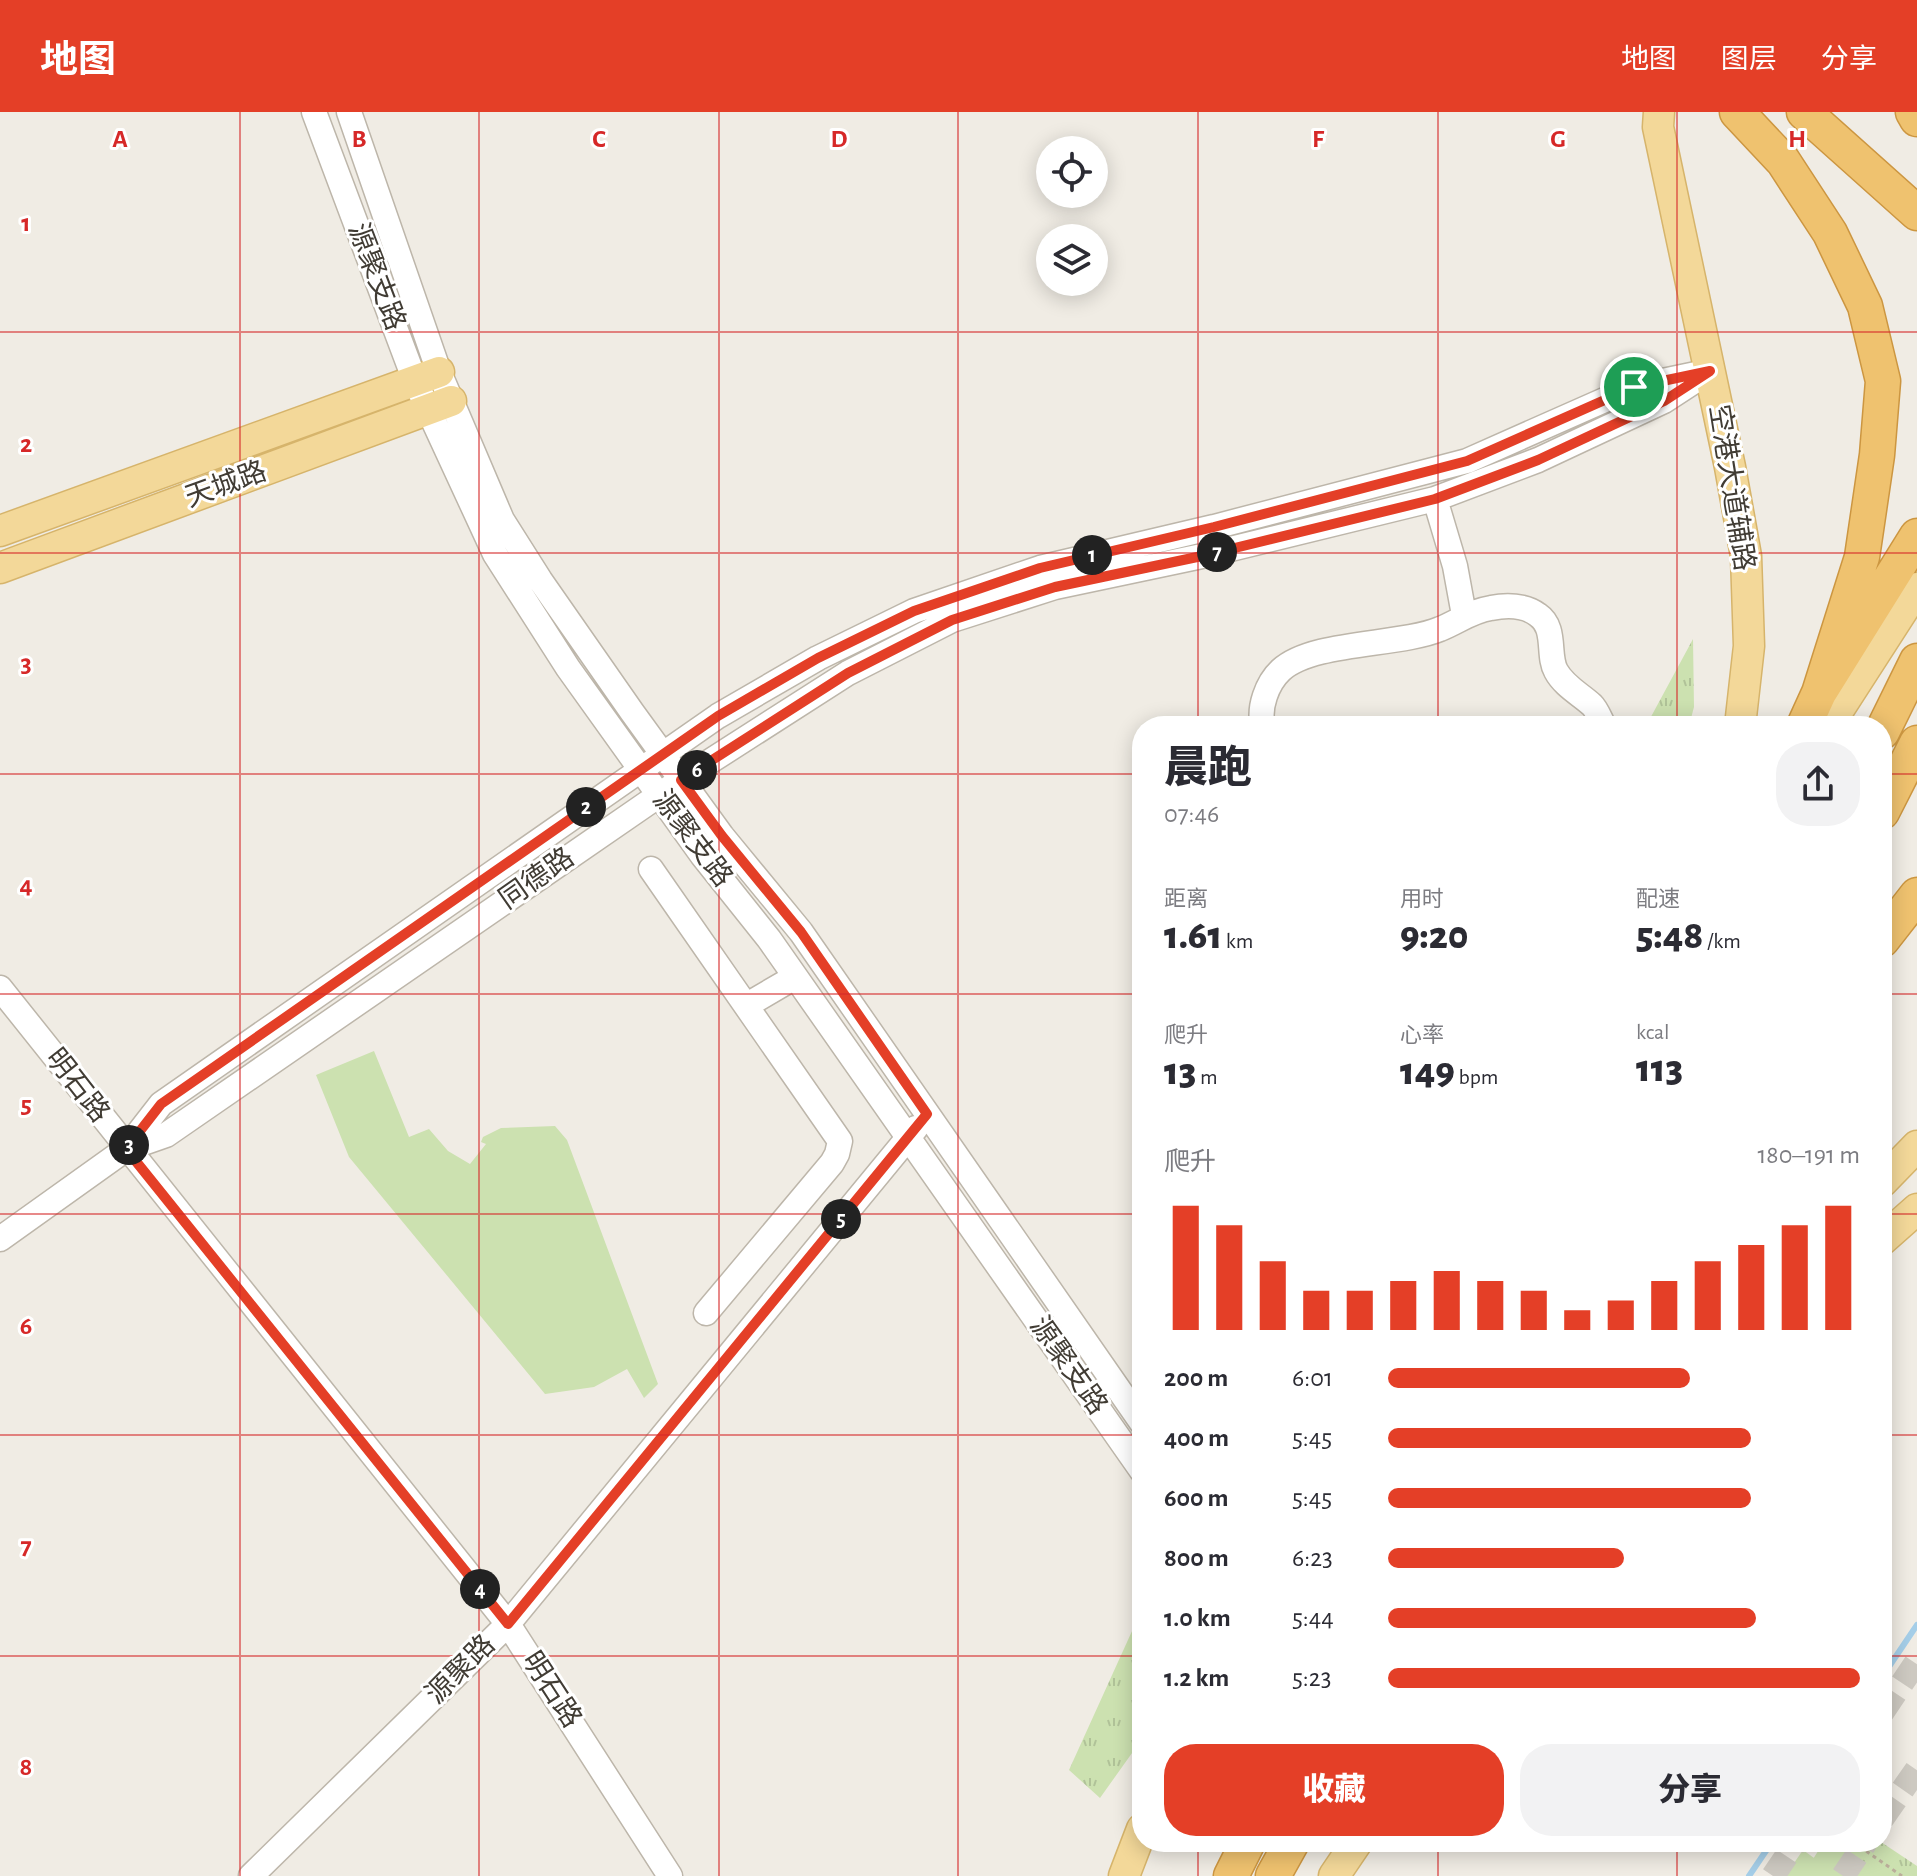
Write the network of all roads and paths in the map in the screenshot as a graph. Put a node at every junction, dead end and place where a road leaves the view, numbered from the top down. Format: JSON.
{"nodes":[{"id":1,"x":314,"y":112,"type":"edge"},
{"id":2,"x":349,"y":112,"type":"edge"},
{"id":3,"x":1659,"y":112,"type":"edge"},
{"id":4,"x":1737,"y":112,"type":"edge"},
{"id":5,"x":1804,"y":112,"type":"edge"},
{"id":6,"x":1913,"y":112,"type":"edge"},
{"id":7,"x":1917,"y":119,"type":"edge"},
{"id":8,"x":1917,"y":213,"type":"edge"},
{"id":9,"x":1710,"y":371,"type":"junction"},
{"id":10,"x":427,"y":376,"type":"junction"},
{"id":11,"x":440,"y":406,"type":"junction"},
{"id":12,"x":1435,"y":499,"type":"junction"},
{"id":13,"x":0,"y":531,"type":"edge"},
{"id":14,"x":1917,"y":536,"type":"edge"},
{"id":15,"x":0,"y":568,"type":"edge"},
{"id":16,"x":1917,"y":588,"type":"edge"},
{"id":17,"x":1464,"y":615,"type":"junction"},
{"id":18,"x":1917,"y":661,"type":"edge"},
{"id":19,"x":1819,"y":693,"type":"junction"},
{"id":20,"x":1261,"y":716,"type":"edge"},
{"id":21,"x":1599,"y":716,"type":"edge"},
{"id":22,"x":1741,"y":716,"type":"edge"},
{"id":23,"x":1809,"y":716,"type":"edge"},
{"id":24,"x":1834,"y":716,"type":"edge"},
{"id":25,"x":1890,"y":716,"type":"edge"},
{"id":26,"x":1917,"y":743,"type":"edge"},
{"id":27,"x":662,"y":754,"type":"junction"},
{"id":28,"x":640,"y":769,"type":"junction"},
{"id":29,"x":681,"y":780,"type":"junction"},
{"id":30,"x":1892,"y":792,"type":"edge"},
{"id":31,"x":659,"y":795,"type":"junction"},
{"id":32,"x":651,"y":869,"type":"dead end"},
{"id":33,"x":1917,"y":895,"type":"edge"},
{"id":34,"x":1892,"y":927,"type":"edge"},
{"id":35,"x":795,"y":977,"type":"junction"},
{"id":36,"x":0,"y":988,"type":"edge"},
{"id":37,"x":747,"y":1005,"type":"junction"},
{"id":38,"x":927,"y":1114,"type":"junction"},
{"id":39,"x":907,"y":1138,"type":"junction"},
{"id":40,"x":1917,"y":1146,"type":"edge"},
{"id":41,"x":126,"y":1149,"type":"junction"},
{"id":42,"x":1892,"y":1172,"type":"edge"},
{"id":43,"x":1917,"y":1209,"type":"edge"},
{"id":44,"x":1892,"y":1231,"type":"edge"},
{"id":45,"x":0,"y":1239,"type":"edge"},
{"id":46,"x":751,"y":1328,"type":"junction"},
{"id":47,"x":1132,"y":1409,"type":"edge"},
{"id":48,"x":1132,"y":1457,"type":"edge"},
{"id":49,"x":508,"y":1624,"type":"junction"},
{"id":50,"x":1133,"y":1852,"type":"edge"},
{"id":51,"x":1143,"y":1852,"type":"edge"},
{"id":52,"x":1243,"y":1852,"type":"edge"},
{"id":53,"x":1286,"y":1852,"type":"edge"},
{"id":54,"x":1350,"y":1852,"type":"edge"},
{"id":55,"x":1867,"y":1852,"type":"edge"},
{"id":56,"x":251,"y":1876,"type":"edge"},
{"id":57,"x":670,"y":1876,"type":"edge"},
{"id":58,"x":1124,"y":1876,"type":"edge"},
{"id":59,"x":1130,"y":1876,"type":"edge"},
{"id":60,"x":1231,"y":1876,"type":"edge"},
{"id":61,"x":1273,"y":1876,"type":"edge"},
{"id":62,"x":1334,"y":1876,"type":"edge"},
{"id":63,"x":1902,"y":1876,"type":"edge"}],
"edges":[{"from":1,"to":10,"type":"street","name":"源聚支路"},
{"from":2,"to":10,"type":"street","name":"源聚支路"},
{"from":3,"to":9,"type":"main road","name":"空港大道辅路"},
{"from":4,"to":19,"type":"highway"},
{"from":5,"to":8,"type":"highway"},
{"from":6,"to":7,"type":"highway"},
{"from":9,"to":12,"type":"street","name":"同德路"},
{"from":9,"to":22,"type":"main road","name":"空港大道辅路"},
{"from":9,"to":27,"type":"street","name":"同德路"},
{"from":10,"to":11,"type":"street","name":"源聚支路"},
{"from":10,"to":13,"type":"main road","name":"天城路"},
{"from":11,"to":15,"type":"main road","name":"天城路"},
{"from":11,"to":27,"type":"street","name":"源聚支路"},
{"from":11,"to":28,"type":"street","name":"源聚支路"},
{"from":12,"to":17,"type":"street"},
{"from":12,"to":29,"type":"street","name":"同德路"},
{"from":14,"to":19,"type":"highway"},
{"from":16,"to":24,"type":"main road"},
{"from":17,"to":20,"type":"street"},
{"from":17,"to":21,"type":"street"},
{"from":18,"to":25,"type":"highway"},
{"from":19,"to":23,"type":"highway"},
{"from":26,"to":30,"type":"highway"},
{"from":27,"to":28,"type":"street","name":"同德路"},
{"from":27,"to":29,"type":"street","name":"源聚支路"},
{"from":28,"to":31,"type":"street","name":"源聚支路"},
{"from":28,"to":41,"type":"street","name":"同德路"},
{"from":29,"to":31,"type":"street","name":"同德路"},
{"from":29,"to":38,"type":"street","name":"源聚支路"},
{"from":31,"to":35,"type":"street","name":"源聚支路"},
{"from":31,"to":41,"type":"street","name":"同德路"},
{"from":32,"to":37,"type":"street"},
{"from":33,"to":34,"type":"highway"},
{"from":35,"to":37,"type":"street"},
{"from":35,"to":39,"type":"street","name":"源聚支路"},
{"from":36,"to":41,"type":"street","name":"明石路"},
{"from":37,"to":46,"type":"street"},
{"from":38,"to":39,"type":"street","name":"源聚路"},
{"from":38,"to":47,"type":"street","name":"源聚支路"},
{"from":39,"to":46,"type":"street","name":"源聚路"},
{"from":39,"to":48,"type":"street","name":"源聚支路"},
{"from":40,"to":42,"type":"main road"},
{"from":41,"to":45,"type":"street","name":"同德路"},
{"from":41,"to":49,"type":"street","name":"明石路"},
{"from":43,"to":44,"type":"main road"},
{"from":46,"to":49,"type":"street","name":"源聚路"},
{"from":49,"to":56,"type":"street","name":"源聚路"},
{"from":49,"to":57,"type":"street","name":"明石路"},
{"from":50,"to":58,"type":"main road"},
{"from":51,"to":59,"type":"main road"},
{"from":52,"to":60,"type":"highway"},
{"from":53,"to":61,"type":"highway"},
{"from":54,"to":62,"type":"main road"},
{"from":55,"to":63,"type":"path","bridge":true}]}
